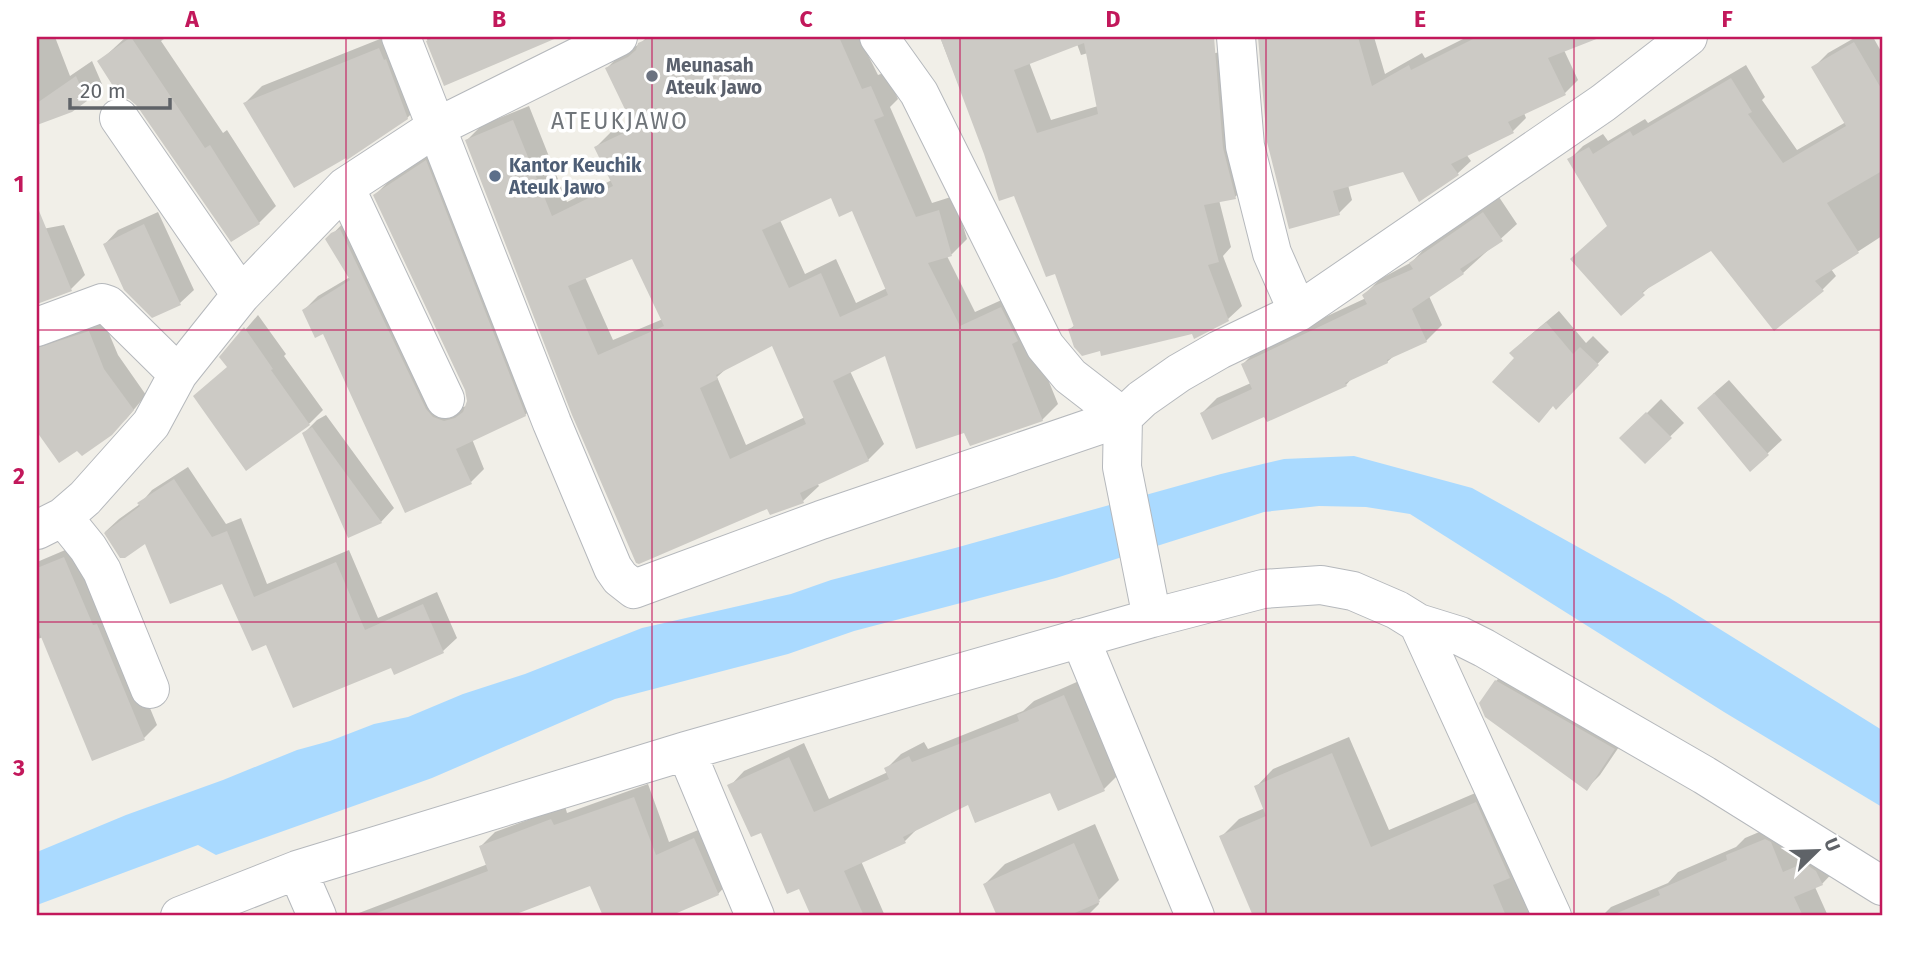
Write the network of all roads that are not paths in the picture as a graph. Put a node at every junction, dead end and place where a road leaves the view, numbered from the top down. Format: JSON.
{"nodes":[{"id":1,"x":401,"y":37,"type":"edge"},
{"id":2,"x":618,"y":37,"type":"edge"},
{"id":3,"x":879,"y":37,"type":"edge"},
{"id":4,"x":1236,"y":37,"type":"edge"},
{"id":5,"x":1688,"y":37,"type":"edge"},
{"id":6,"x":119,"y":118,"type":"dead end"},
{"id":7,"x":435,"y":128,"type":"junction"},
{"id":8,"x":345,"y":187,"type":"junction"},
{"id":9,"x":242,"y":295,"type":"junction"},
{"id":10,"x":1298,"y":312,"type":"junction"},
{"id":11,"x":37,"y":327,"type":"edge"},
{"id":12,"x":178,"y":374,"type":"junction"},
{"id":13,"x":445,"y":399,"type":"dead end"},
{"id":14,"x":1123,"y":418,"type":"junction"},
{"id":15,"x":50,"y":523,"type":"edge"},
{"id":16,"x":1149,"y":603,"type":"junction"},
{"id":17,"x":1418,"y":623,"type":"junction"},
{"id":18,"x":1080,"y":638,"type":"junction"},
{"id":19,"x":150,"y":689,"type":"dead end"},
{"id":20,"x":686,"y":751,"type":"junction"},
{"id":21,"x":297,"y":870,"type":"junction"},
{"id":22,"x":1882,"y":886,"type":"edge"},
{"id":23,"x":180,"y":916,"type":"edge"},
{"id":24,"x":317,"y":916,"type":"edge"},
{"id":25,"x":755,"y":916,"type":"edge"},
{"id":26,"x":1195,"y":916,"type":"edge"},
{"id":27,"x":1552,"y":916,"type":"edge"}],
"edges":[{"from":1,"to":7,"type":"street"},
{"from":2,"to":7,"type":"street"},
{"from":3,"to":14,"type":"street"},
{"from":4,"to":10,"type":"street"},
{"from":5,"to":10,"type":"street"},
{"from":6,"to":9,"type":"street"},
{"from":7,"to":8,"type":"street"},
{"from":7,"to":14,"type":"street"},
{"from":8,"to":9,"type":"street"},
{"from":8,"to":13,"type":"street"},
{"from":9,"to":12,"type":"street"},
{"from":10,"to":14,"type":"street"},
{"from":11,"to":12,"type":"street"},
{"from":12,"to":15,"type":"street"},
{"from":14,"to":16,"type":"street"},
{"from":15,"to":19,"type":"street"},
{"from":16,"to":17,"type":"street"},
{"from":16,"to":18,"type":"street"},
{"from":17,"to":22,"type":"street"},
{"from":17,"to":27,"type":"street"},
{"from":18,"to":20,"type":"street"},
{"from":18,"to":26,"type":"street"},
{"from":20,"to":21,"type":"street"},
{"from":20,"to":25,"type":"street"},
{"from":21,"to":23,"type":"street"},
{"from":21,"to":24,"type":"street"}]}
